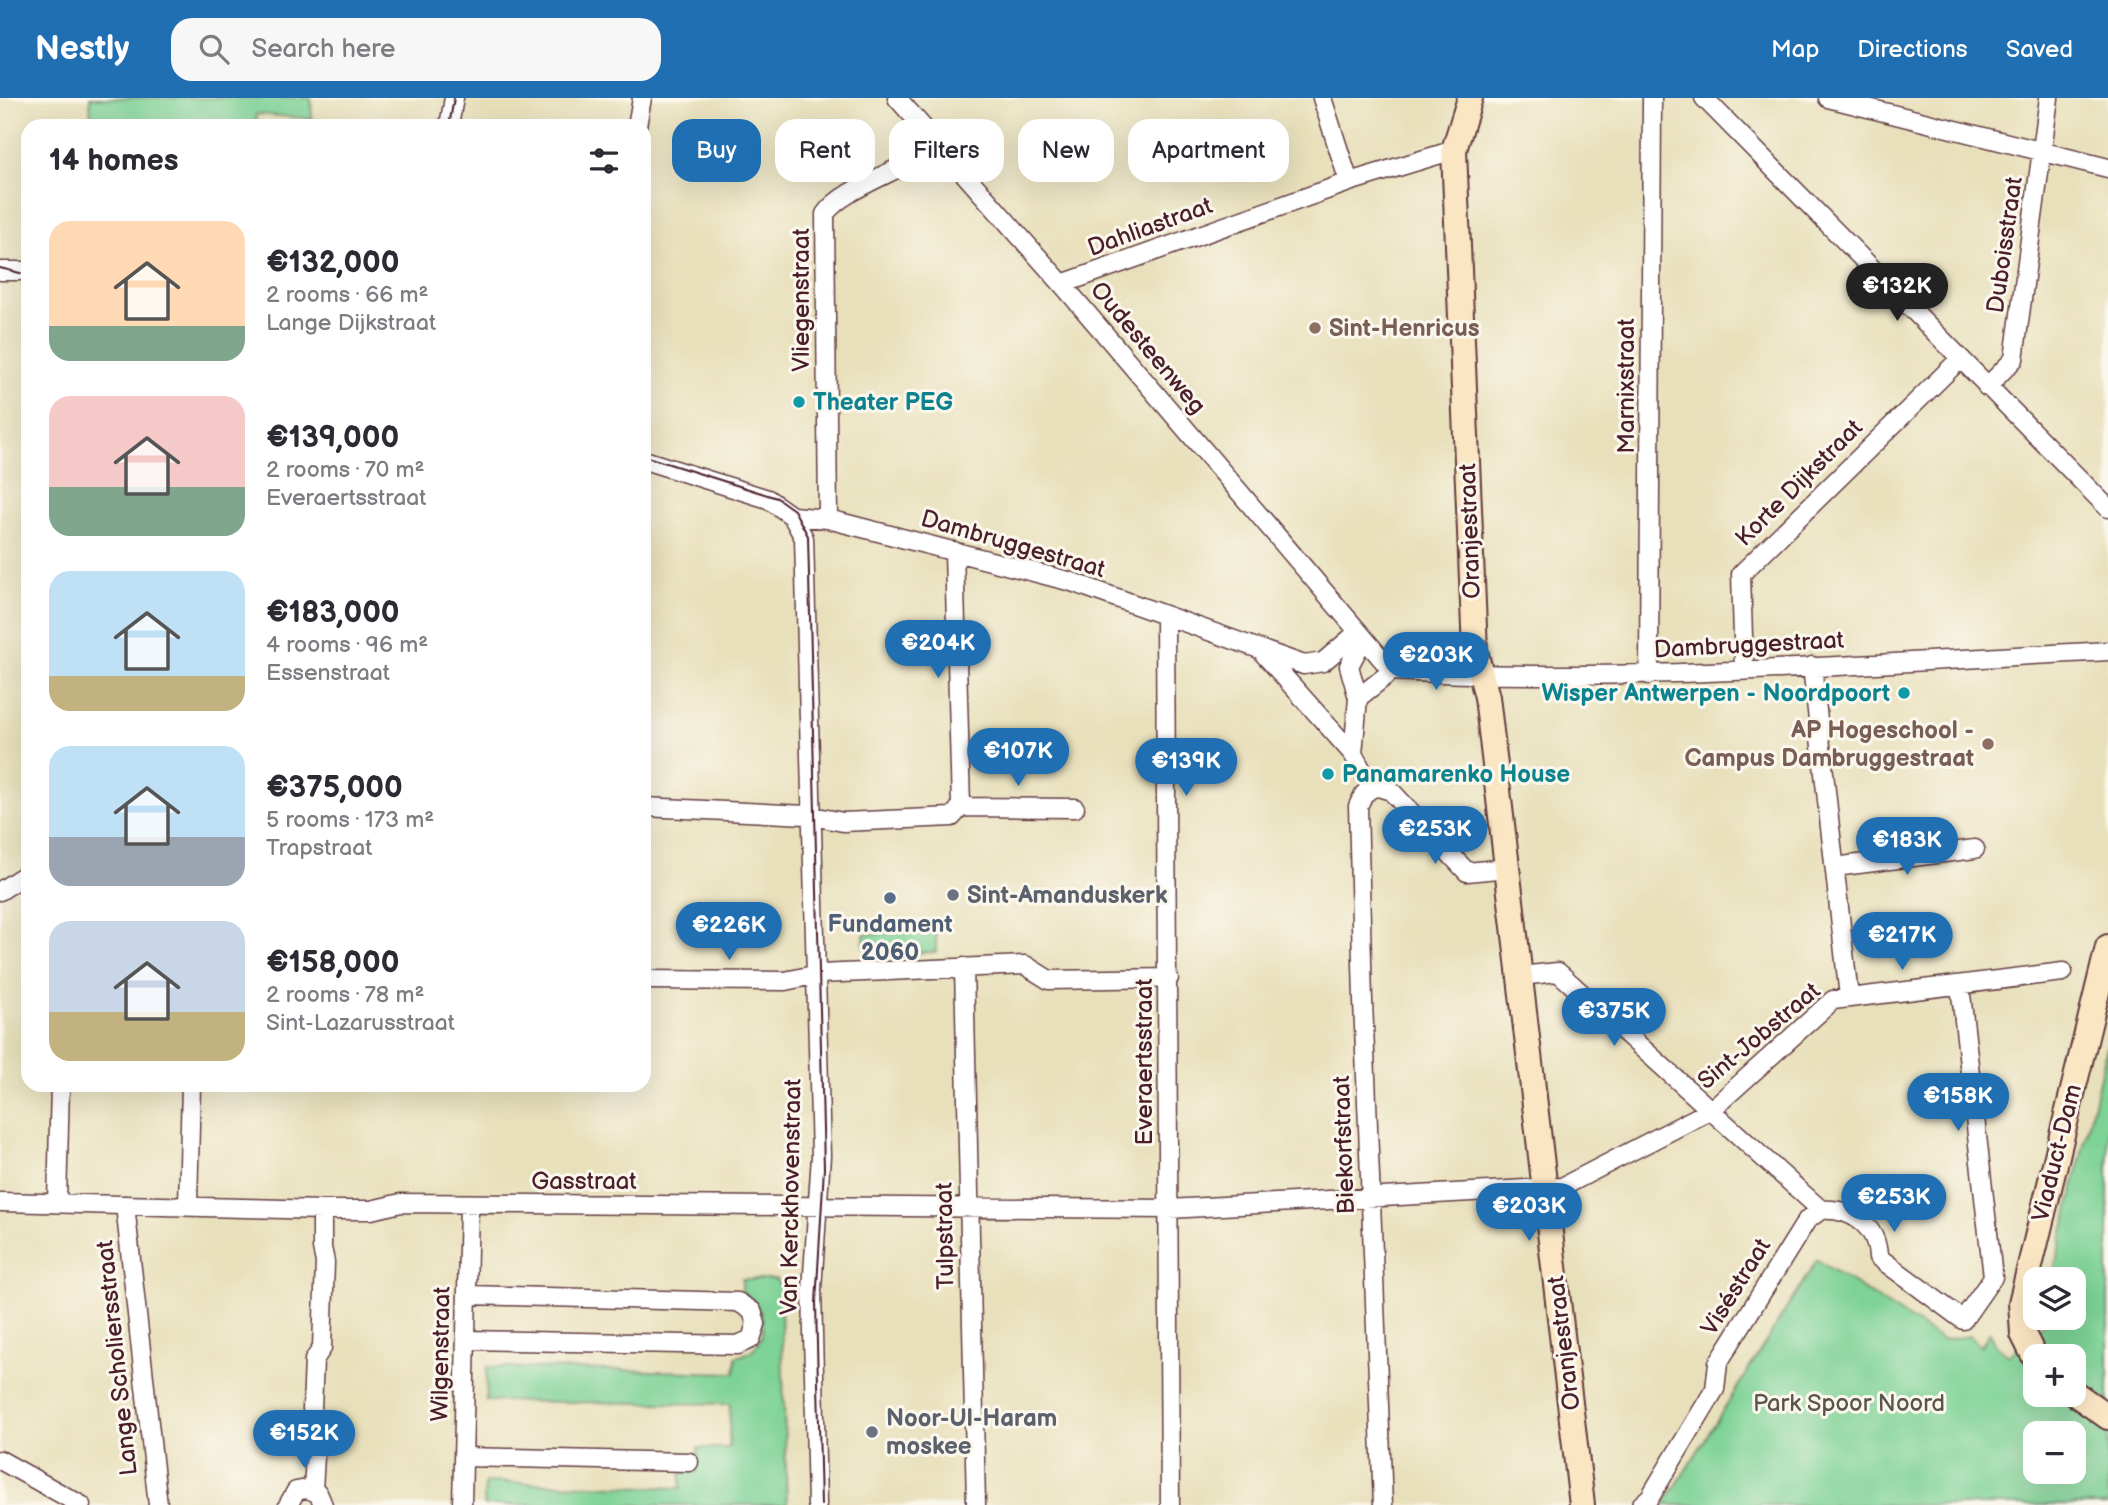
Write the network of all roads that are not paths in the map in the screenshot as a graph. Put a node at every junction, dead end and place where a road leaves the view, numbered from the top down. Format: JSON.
{"nodes":[{"id":1,"x":454,"y":98,"type":"edge"},
{"id":2,"x":642,"y":98,"type":"edge"},
{"id":3,"x":897,"y":98,"type":"edge"},
{"id":4,"x":1322,"y":98,"type":"edge"},
{"id":5,"x":1471,"y":98,"type":"edge"},
{"id":6,"x":1652,"y":98,"type":"edge"},
{"id":7,"x":1828,"y":98,"type":"edge"},
{"id":8,"x":2049,"y":98,"type":"edge"},
{"id":9,"x":1715,"y":102,"type":"edge"},
{"id":10,"x":450,"y":119,"type":"edge"},
{"id":11,"x":638,"y":119,"type":"edge"},
{"id":12,"x":916,"y":119,"type":"edge"},
{"id":13,"x":1454,"y":150,"type":"junction"},
{"id":14,"x":2043,"y":151,"type":"junction"},
{"id":15,"x":2108,"y":168,"type":"edge"},
{"id":16,"x":889,"y":175,"type":"edge"},
{"id":17,"x":972,"y":182,"type":"edge"},
{"id":18,"x":1349,"y":182,"type":"junction"},
{"id":19,"x":0,"y":271,"type":"edge"},
{"id":20,"x":21,"y":271,"type":"edge"},
{"id":21,"x":1062,"y":284,"type":"junction"},
{"id":22,"x":1960,"y":359,"type":"junction"},
{"id":23,"x":1987,"y":387,"type":"junction"},
{"id":24,"x":651,"y":462,"type":"edge"},
{"id":25,"x":2108,"y":508,"type":"edge"},
{"id":26,"x":792,"y":516,"type":"junction"},
{"id":27,"x":828,"y":519,"type":"junction"},
{"id":28,"x":954,"y":551,"type":"junction"},
{"id":29,"x":1165,"y":618,"type":"junction"},
{"id":30,"x":1358,"y":632,"type":"junction"},
{"id":31,"x":2108,"y":651,"type":"edge"},
{"id":32,"x":1264,"y":653,"type":"junction"},
{"id":33,"x":1812,"y":666,"type":"junction"},
{"id":34,"x":1744,"y":669,"type":"junction"},
{"id":35,"x":1392,"y":671,"type":"junction"},
{"id":36,"x":1649,"y":675,"type":"junction"},
{"id":37,"x":1481,"y":676,"type":"junction"},
{"id":38,"x":1358,"y":698,"type":"junction"},
{"id":39,"x":1353,"y":754,"type":"junction"},
{"id":40,"x":1372,"y":788,"type":"junction"},
{"id":41,"x":651,"y":807,"type":"edge"},
{"id":42,"x":961,"y":807,"type":"junction"},
{"id":43,"x":1074,"y":808,"type":"dead end"},
{"id":44,"x":811,"y":817,"type":"junction"},
{"id":45,"x":1975,"y":849,"type":"dead end"},
{"id":46,"x":1835,"y":867,"type":"junction"},
{"id":47,"x":1507,"y":868,"type":"junction"},
{"id":48,"x":21,"y":878,"type":"edge"},
{"id":49,"x":0,"y":891,"type":"edge"},
{"id":50,"x":2108,"y":947,"type":"edge"},
{"id":51,"x":964,"y":967,"type":"junction"},
{"id":52,"x":2063,"y":972,"type":"dead end"},
{"id":53,"x":816,"y":974,"type":"junction"},
{"id":54,"x":1520,"y":976,"type":"junction"},
{"id":55,"x":1169,"y":978,"type":"junction"},
{"id":56,"x":651,"y":980,"type":"edge"},
{"id":57,"x":1960,"y":985,"type":"junction"},
{"id":58,"x":1849,"y":997,"type":"junction"},
{"id":59,"x":60,"y":1092,"type":"edge"},
{"id":60,"x":191,"y":1092,"type":"edge"},
{"id":61,"x":1711,"y":1110,"type":"junction"},
{"id":62,"x":1546,"y":1188,"type":"junction"},
{"id":63,"x":1371,"y":1199,"type":"junction"},
{"id":64,"x":0,"y":1202,"type":"edge"},
{"id":65,"x":57,"y":1203,"type":"junction"},
{"id":66,"x":125,"y":1205,"type":"junction"},
{"id":67,"x":188,"y":1205,"type":"junction"},
{"id":68,"x":469,"y":1205,"type":"junction"},
{"id":69,"x":819,"y":1207,"type":"junction"},
{"id":70,"x":969,"y":1208,"type":"junction"},
{"id":71,"x":1169,"y":1209,"type":"junction"},
{"id":72,"x":323,"y":1210,"type":"junction"},
{"id":73,"x":1821,"y":1210,"type":"junction"},
{"id":74,"x":467,"y":1295,"type":"junction"},
{"id":75,"x":466,"y":1340,"type":"junction"},
{"id":76,"x":2028,"y":1344,"type":"edge"},
{"id":77,"x":2086,"y":1401,"type":"edge"},
{"id":78,"x":2108,"y":1417,"type":"edge"},
{"id":79,"x":463,"y":1457,"type":"junction"},
{"id":80,"x":0,"y":1460,"type":"edge"},
{"id":81,"x":689,"y":1462,"type":"dead end"},
{"id":82,"x":318,"y":1497,"type":"edge"},
{"id":83,"x":81,"y":1505,"type":"edge"},
{"id":84,"x":158,"y":1505,"type":"edge"},
{"id":85,"x":288,"y":1505,"type":"edge"},
{"id":86,"x":462,"y":1505,"type":"edge"},
{"id":87,"x":817,"y":1505,"type":"edge"},
{"id":88,"x":976,"y":1505,"type":"edge"},
{"id":89,"x":1170,"y":1505,"type":"edge"},
{"id":90,"x":1383,"y":1505,"type":"edge"},
{"id":91,"x":1582,"y":1505,"type":"edge"},
{"id":92,"x":1641,"y":1505,"type":"edge"}],
"edges":[{"from":1,"to":10,"type":"street"},
{"from":2,"to":11,"type":"street"},
{"from":3,"to":12,"type":"street","name":"Oudesteenweg"},
{"from":4,"to":18,"type":"street"},
{"from":5,"to":13,"type":"street","name":"Oranjestraat"},
{"from":6,"to":36,"type":"street","name":"Marnixstraat"},
{"from":7,"to":14,"type":"street"},
{"from":8,"to":14,"type":"street","name":"Duboisstraat"},
{"from":9,"to":22,"type":"street"},
{"from":13,"to":18,"type":"street","name":"Dahliastraat"},
{"from":13,"to":37,"type":"street","name":"Oranjestraat"},
{"from":14,"to":15,"type":"street"},
{"from":14,"to":23,"type":"street","name":"Duboisstraat"},
{"from":16,"to":27,"type":"street","name":"Vliegenstraat"},
{"from":17,"to":21,"type":"street","name":"Oudesteenweg"},
{"from":18,"to":21,"type":"street","name":"Dahliastraat"},
{"from":19,"to":20,"type":"street"},
{"from":21,"to":30,"type":"street","name":"Oudesteenweg"},
{"from":22,"to":23,"type":"street"},
{"from":22,"to":34,"type":"street","name":"Korte Dijkstraat"},
{"from":23,"to":25,"type":"street"},
{"from":24,"to":26,"type":"street","name":"Dambruggestraat"},
{"from":26,"to":27,"type":"street","name":"Dambruggestraat"},
{"from":26,"to":44,"type":"street","name":"Van Kerckhovenstraat"},
{"from":27,"to":28,"type":"street","name":"Dambruggestraat"},
{"from":28,"to":29,"type":"street","name":"Dambruggestraat"},
{"from":28,"to":42,"type":"street"},
{"from":29,"to":32,"type":"street","name":"Dambruggestraat"},
{"from":29,"to":55,"type":"street","name":"Everaertsstraat"},
{"from":30,"to":32,"type":"street","name":"Dambruggestraat"},
{"from":30,"to":35,"type":"street"},
{"from":30,"to":38,"type":"street"},
{"from":31,"to":33,"type":"street","name":"Dambruggestraat"},
{"from":32,"to":39,"type":"street"},
{"from":33,"to":34,"type":"street","name":"Dambruggestraat"},
{"from":33,"to":46,"type":"street"},
{"from":34,"to":36,"type":"street","name":"Dambruggestraat"},
{"from":35,"to":37,"type":"street","name":"Dambruggestraat"},
{"from":35,"to":38,"type":"street"},
{"from":36,"to":37,"type":"street","name":"Dambruggestraat"},
{"from":37,"to":47,"type":"street","name":"Oranjestraat"},
{"from":38,"to":39,"type":"street"},
{"from":39,"to":40,"type":"street"},
{"from":40,"to":47,"type":"street"},
{"from":40,"to":63,"type":"street","name":"Biekorfstraat"},
{"from":41,"to":44,"type":"street"},
{"from":42,"to":43,"type":"street"},
{"from":42,"to":44,"type":"street"},
{"from":44,"to":53,"type":"street","name":"Van Kerckhovenstraat"},
{"from":45,"to":46,"type":"street"},
{"from":46,"to":58,"type":"street"},
{"from":47,"to":54,"type":"street","name":"Oranjestraat"},
{"from":48,"to":49,"type":"street"},
{"from":50,"to":76,"type":"street","name":"Viaduct-Dam"},
{"from":51,"to":53,"type":"street"},
{"from":51,"to":55,"type":"street"},
{"from":51,"to":70,"type":"street","name":"Tulpstraat"},
{"from":52,"to":57,"type":"street","name":"Sint-Jobstraat"},
{"from":53,"to":56,"type":"street"},
{"from":53,"to":69,"type":"street","name":"Van Kerckhovenstraat"},
{"from":54,"to":61,"type":"street"},
{"from":54,"to":62,"type":"street","name":"Oranjestraat"},
{"from":55,"to":71,"type":"street","name":"Everaertsstraat"},
{"from":57,"to":58,"type":"street","name":"Sint-Jobstraat"},
{"from":57,"to":73,"type":"street"},
{"from":58,"to":61,"type":"street","name":"Sint-Jobstraat"},
{"from":59,"to":65,"type":"street"},
{"from":60,"to":67,"type":"street"},
{"from":61,"to":62,"type":"street","name":"Sint-Jobstraat"},
{"from":61,"to":73,"type":"street"},
{"from":62,"to":63,"type":"street","name":"Sint-Jobstraat"},
{"from":62,"to":91,"type":"street","name":"Oranjestraat"},
{"from":63,"to":71,"type":"street","name":"Sint-Jobstraat"},
{"from":63,"to":90,"type":"street","name":"Biekorfstraat"},
{"from":64,"to":65,"type":"street","name":"Gasstraat"},
{"from":65,"to":66,"type":"street","name":"Gasstraat"},
{"from":66,"to":67,"type":"street","name":"Gasstraat"},
{"from":66,"to":84,"type":"street","name":"Lange Scholiersstraat"},
{"from":67,"to":72,"type":"street","name":"Gasstraat"},
{"from":68,"to":69,"type":"street","name":"Gasstraat"},
{"from":68,"to":72,"type":"street","name":"Gasstraat"},
{"from":68,"to":74,"type":"street","name":"Wilgenstraat"},
{"from":69,"to":70,"type":"street","name":"Gasstraat"},
{"from":69,"to":87,"type":"street","name":"Van Kerckhovenstraat"},
{"from":70,"to":71,"type":"street","name":"Gasstraat"},
{"from":70,"to":88,"type":"street","name":"Tulpstraat"},
{"from":71,"to":89,"type":"street","name":"Everaertsstraat"},
{"from":72,"to":82,"type":"street"},
{"from":73,"to":92,"type":"street","name":"Viséstraat"},
{"from":74,"to":75,"type":"street","name":"Wilgenstraat"},
{"from":74,"to":75,"type":"street","name":"Van Kerckhovenstraat"},
{"from":75,"to":79,"type":"street","name":"Wilgenstraat"},
{"from":77,"to":78,"type":"street"},
{"from":79,"to":81,"type":"street"},
{"from":79,"to":86,"type":"street","name":"Wilgenstraat"},
{"from":80,"to":83,"type":"street"},
{"from":82,"to":85,"type":"street"}]}
